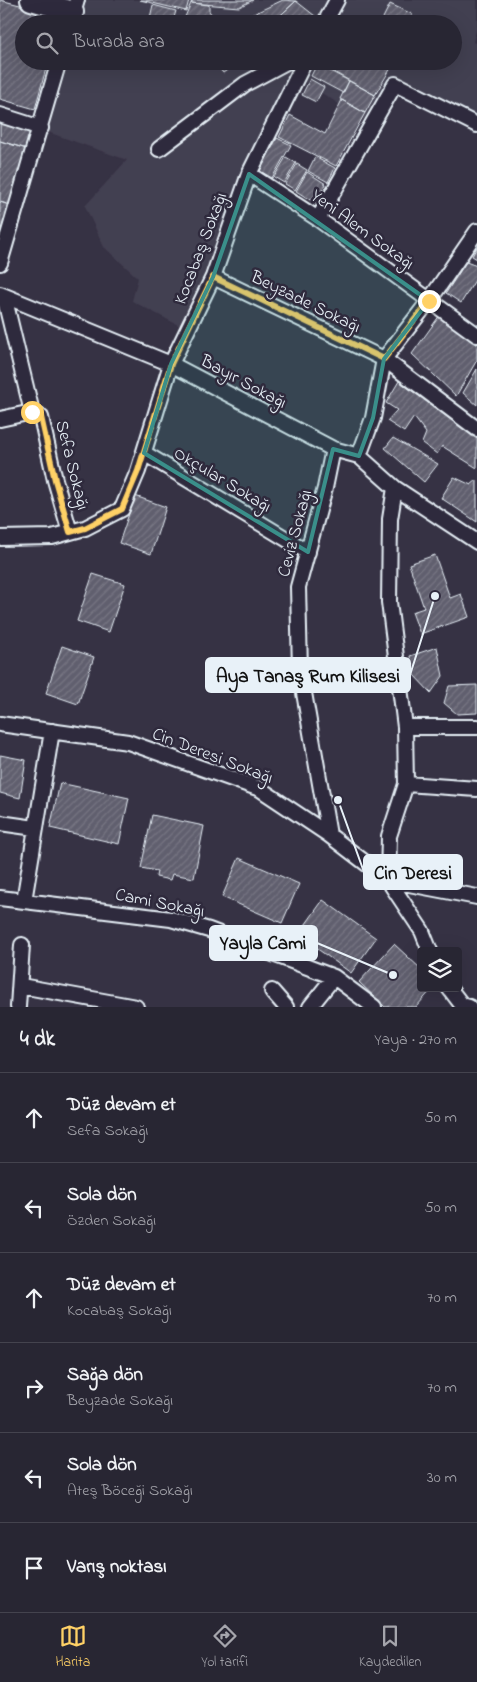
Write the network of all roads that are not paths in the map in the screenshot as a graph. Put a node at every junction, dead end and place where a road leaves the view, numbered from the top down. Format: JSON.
{"nodes":[{"id":1,"x":31,"y":0,"type":"edge"},
{"id":2,"x":336,"y":0,"type":"edge"},
{"id":3,"x":73,"y":12,"type":"edge"},
{"id":4,"x":328,"y":15,"type":"edge"},
{"id":5,"x":57,"y":70,"type":"edge"},
{"id":6,"x":271,"y":70,"type":"edge"},
{"id":7,"x":301,"y":70,"type":"edge"},
{"id":8,"x":0,"y":115,"type":"edge"},
{"id":9,"x":477,"y":125,"type":"edge"},
{"id":10,"x":41,"y":128,"type":"junction"},
{"id":11,"x":160,"y":149,"type":"dead end"},
{"id":12,"x":249,"y":174,"type":"junction"},
{"id":13,"x":318,"y":219,"type":"junction"},
{"id":14,"x":477,"y":231,"type":"edge"},
{"id":15,"x":0,"y":263,"type":"edge"},
{"id":16,"x":213,"y":277,"type":"junction"},
{"id":17,"x":2,"y":295,"type":"edge"},
{"id":18,"x":429,"y":301,"type":"junction"},
{"id":19,"x":477,"y":335,"type":"edge"},
{"id":20,"x":384,"y":359,"type":"junction"},
{"id":21,"x":171,"y":364,"type":"junction"},
{"id":22,"x":32,"y":412,"type":"junction"},
{"id":23,"x":0,"y":419,"type":"edge"},
{"id":24,"x":477,"y":429,"type":"edge"},
{"id":25,"x":333,"y":449,"type":"junction"},
{"id":26,"x":144,"y":453,"type":"junction"},
{"id":27,"x":359,"y":456,"type":"junction"},
{"id":28,"x":395,"y":488,"type":"junction"},
{"id":29,"x":70,"y":532,"type":"junction"},
{"id":30,"x":475,"y":536,"type":"edge"},
{"id":31,"x":0,"y":538,"type":"edge"},
{"id":32,"x":308,"y":552,"type":"junction"},
{"id":33,"x":0,"y":724,"type":"edge"},
{"id":34,"x":477,"y":726,"type":"edge"},
{"id":35,"x":405,"y":727,"type":"junction"},
{"id":36,"x":52,"y":731,"type":"junction"},
{"id":37,"x":406,"y":784,"type":"junction"},
{"id":38,"x":477,"y":789,"type":"edge"},
{"id":39,"x":0,"y":823,"type":"edge"},
{"id":40,"x":35,"y":828,"type":"junction"},
{"id":41,"x":329,"y":835,"type":"junction"},
{"id":42,"x":388,"y":880,"type":"junction"},
{"id":43,"x":477,"y":897,"type":"edge"},
{"id":44,"x":0,"y":898,"type":"edge"},
{"id":45,"x":24,"y":901,"type":"junction"},
{"id":46,"x":22,"y":946,"type":"dead end"},
{"id":47,"x":428,"y":947,"type":"edge"},
{"id":48,"x":334,"y":977,"type":"junction"},
{"id":49,"x":21,"y":986,"type":"junction"},
{"id":50,"x":272,"y":991,"type":"dead end"},
{"id":51,"x":452,"y":992,"type":"edge"},
{"id":52,"x":18,"y":1007,"type":"edge"},
{"id":53,"x":136,"y":1007,"type":"edge"},
{"id":54,"x":286,"y":1007,"type":"edge"},
{"id":55,"x":310,"y":1007,"type":"edge"},
{"id":56,"x":374,"y":1007,"type":"edge"},
{"id":57,"x":469,"y":1007,"type":"edge"}],
"edges":[{"from":1,"to":3,"type":"street"},
{"from":2,"to":4,"type":"street"},
{"from":5,"to":10,"type":"street"},
{"from":6,"to":11,"type":"street"},
{"from":7,"to":12,"type":"street","name":"Kocabaş Sokağı"},
{"from":8,"to":10,"type":"street"},
{"from":9,"to":13,"type":"street"},
{"from":10,"to":15,"type":"street"},
{"from":12,"to":13,"type":"street","name":"Yeni Alem Sokağı"},
{"from":12,"to":16,"type":"street","name":"Kocabaş Sokağı"},
{"from":13,"to":18,"type":"street","name":"Yeni Alem Sokağı"},
{"from":14,"to":18,"type":"street"},
{"from":16,"to":20,"type":"street","name":"Beyzade Sokağı"},
{"from":16,"to":21,"type":"street","name":"Kocabaş Sokağı"},
{"from":17,"to":21,"type":"street","name":"Bayır Sokağı"},
{"from":17,"to":22,"type":"street","name":"Sefa Sokağı"},
{"from":18,"to":19,"type":"street","name":"Yeni Alem Sokağı"},
{"from":18,"to":20,"type":"street"},
{"from":20,"to":24,"type":"street","name":"Beyzade Sokağı"},
{"from":20,"to":27,"type":"street"},
{"from":21,"to":25,"type":"street","name":"Bayır Sokağı"},
{"from":21,"to":26,"type":"street","name":"Kocabaş Sokağı"},
{"from":22,"to":23,"type":"street"},
{"from":22,"to":29,"type":"street","name":"Sefa Sokağı"},
{"from":25,"to":27,"type":"street","name":"Bayır Sokağı"},
{"from":25,"to":32,"type":"street","name":"Ceviz Sokağı"},
{"from":26,"to":29,"type":"street","name":"Kocabaş Sokağı"},
{"from":26,"to":32,"type":"street","name":"Okçular Sokağı"},
{"from":27,"to":28,"type":"street"},
{"from":28,"to":30,"type":"street"},
{"from":28,"to":35,"type":"street"},
{"from":29,"to":31,"type":"street","name":"Kocabaş Sokağı"},
{"from":32,"to":41,"type":"street","name":"Ceviz Sokağı"},
{"from":33,"to":36,"type":"street","name":"Cin Deresi Sokağı"},
{"from":34,"to":35,"type":"street"},
{"from":35,"to":37,"type":"street"},
{"from":36,"to":40,"type":"street"},
{"from":36,"to":41,"type":"street","name":"Cin Deresi Sokağı"},
{"from":37,"to":38,"type":"street"},
{"from":37,"to":42,"type":"street"},
{"from":39,"to":40,"type":"street"},
{"from":40,"to":45,"type":"street"},
{"from":41,"to":42,"type":"street","name":"Cin Deresi Sokağı"},
{"from":42,"to":43,"type":"street","name":"Cin Deresi Sokağı"},
{"from":42,"to":47,"type":"street"},
{"from":44,"to":45,"type":"street","name":"Cami Sokağı"},
{"from":45,"to":48,"type":"street","name":"Cami Sokağı"},
{"from":46,"to":49,"type":"street"},
{"from":48,"to":55,"type":"street"},
{"from":48,"to":56,"type":"street","name":"Cami Sokağı"},
{"from":49,"to":52,"type":"street"},
{"from":49,"to":53,"type":"street"},
{"from":50,"to":54,"type":"street"},
{"from":51,"to":57,"type":"street"}]}
